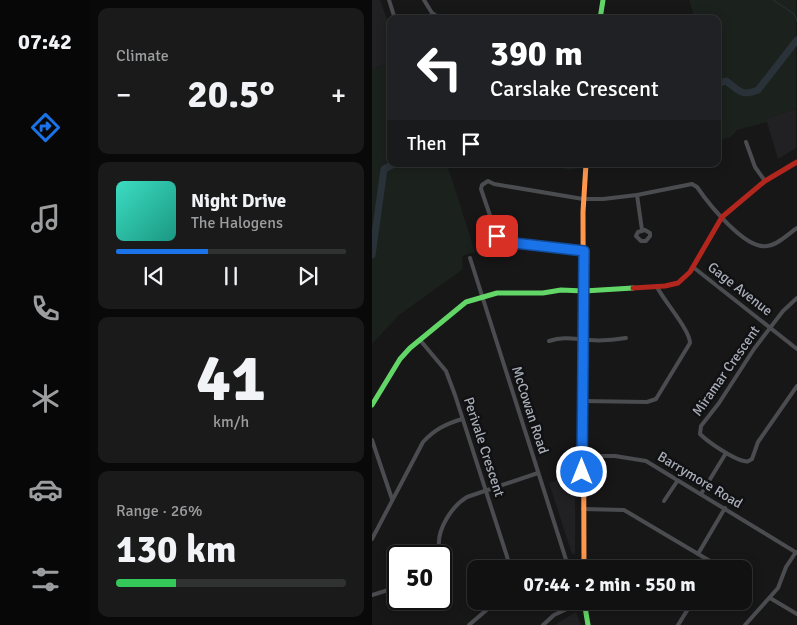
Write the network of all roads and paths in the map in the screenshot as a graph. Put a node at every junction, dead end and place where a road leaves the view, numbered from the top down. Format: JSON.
{"nodes":[{"id":1,"x":389,"y":0,"type":"edge"},
{"id":2,"x":424,"y":0,"type":"edge"},
{"id":3,"x":603,"y":0,"type":"edge"},
{"id":4,"x":394,"y":15,"type":"edge"},
{"id":5,"x":435,"y":15,"type":"edge"},
{"id":6,"x":601,"y":15,"type":"edge"},
{"id":7,"x":746,"y":142,"type":"dead end"},
{"id":8,"x":796,"y":162,"type":"edge"},
{"id":9,"x":586,"y":167,"type":"edge"},
{"id":10,"x":765,"y":181,"type":"junction"},
{"id":11,"x":638,"y":195,"type":"junction"},
{"id":12,"x":583,"y":199,"type":"junction"},
{"id":13,"x":722,"y":217,"type":"junction"},
{"id":14,"x":796,"y":228,"type":"edge"},
{"id":15,"x":642,"y":230,"type":"dead end"},
{"id":16,"x":584,"y":251,"type":"junction"},
{"id":17,"x":470,"y":258,"type":"dead end"},
{"id":18,"x":693,"y":267,"type":"junction"},
{"id":19,"x":657,"y":286,"type":"junction"},
{"id":20,"x":584,"y":291,"type":"junction"},
{"id":21,"x":482,"y":296,"type":"junction"},
{"id":22,"x":796,"y":298,"type":"edge"},
{"id":23,"x":770,"y":327,"type":"junction"},
{"id":24,"x":626,"y":338,"type":"dead end"},
{"id":25,"x":583,"y":339,"type":"junction"},
{"id":26,"x":420,"y":340,"type":"junction"},
{"id":27,"x":549,"y":341,"type":"dead end"},
{"id":28,"x":796,"y":348,"type":"edge"},
{"id":29,"x":796,"y":386,"type":"edge"},
{"id":30,"x":582,"y":401,"type":"junction"},
{"id":31,"x":372,"y":405,"type":"edge"},
{"id":32,"x":462,"y":419,"type":"junction"},
{"id":33,"x":372,"y":440,"type":"edge"},
{"id":34,"x":726,"y":452,"type":"junction"},
{"id":35,"x":582,"y":456,"type":"junction"},
{"id":36,"x":538,"y":473,"type":"junction"},
{"id":37,"x":678,"y":480,"type":"junction"},
{"id":38,"x":486,"y":491,"type":"junction"},
{"id":39,"x":702,"y":494,"type":"junction"},
{"id":40,"x":393,"y":500,"type":"junction"},
{"id":41,"x":664,"y":501,"type":"dead end"},
{"id":42,"x":725,"y":508,"type":"junction"},
{"id":43,"x":583,"y":509,"type":"junction"},
{"id":44,"x":372,"y":539,"type":"edge"},
{"id":45,"x":439,"y":545,"type":"edge"},
{"id":46,"x":796,"y":552,"type":"edge"},
{"id":47,"x":698,"y":554,"type":"junction"},
{"id":48,"x":508,"y":560,"type":"edge"},
{"id":49,"x":566,"y":560,"type":"edge"},
{"id":50,"x":583,"y":560,"type":"edge"},
{"id":51,"x":708,"y":560,"type":"edge"},
{"id":52,"x":387,"y":590,"type":"edge"},
{"id":53,"x":372,"y":595,"type":"edge"},
{"id":54,"x":770,"y":598,"type":"junction"},
{"id":55,"x":486,"y":610,"type":"edge"},
{"id":56,"x":563,"y":610,"type":"edge"},
{"id":57,"x":585,"y":610,"type":"edge"},
{"id":58,"x":687,"y":610,"type":"edge"},
{"id":59,"x":796,"y":614,"type":"edge"},
{"id":60,"x":469,"y":625,"type":"edge"},
{"id":61,"x":543,"y":625,"type":"edge"},
{"id":62,"x":588,"y":625,"type":"edge"},
{"id":63,"x":678,"y":625,"type":"edge"},
{"id":64,"x":745,"y":625,"type":"edge"}],
"edges":[{"from":1,"to":4,"type":"street"},
{"from":2,"to":5,"type":"street"},
{"from":3,"to":6,"type":"street"},
{"from":7,"to":10,"type":"street"},
{"from":8,"to":10,"type":"street"},
{"from":9,"to":12,"type":"street"},
{"from":10,"to":13,"type":"street"},
{"from":11,"to":12,"type":"street"},
{"from":11,"to":13,"type":"street"},
{"from":11,"to":15,"type":"street"},
{"from":12,"to":16,"type":"street"},
{"from":12,"to":16,"type":"street"},
{"from":13,"to":14,"type":"street"},
{"from":13,"to":18,"type":"street"},
{"from":16,"to":20,"type":"street"},
{"from":17,"to":21,"type":"street","name":"McCowan Road"},
{"from":18,"to":19,"type":"street"},
{"from":18,"to":23,"type":"street","name":"Gage Avenue"},
{"from":19,"to":20,"type":"street"},
{"from":19,"to":30,"type":"street"},
{"from":20,"to":21,"type":"street"},
{"from":20,"to":25,"type":"street"},
{"from":21,"to":26,"type":"street"},
{"from":21,"to":36,"type":"street","name":"McCowan Road"},
{"from":22,"to":23,"type":"street","name":"Miramar Crescent"},
{"from":23,"to":28,"type":"street","name":"Gage Avenue"},
{"from":23,"to":34,"type":"street","name":"Miramar Crescent"},
{"from":24,"to":25,"type":"street"},
{"from":25,"to":27,"type":"street"},
{"from":25,"to":30,"type":"street"},
{"from":26,"to":31,"type":"street"},
{"from":26,"to":32,"type":"street","name":"Perivale Crescent"},
{"from":29,"to":34,"type":"street","name":"Miramar Crescent"},
{"from":30,"to":35,"type":"street"},
{"from":32,"to":38,"type":"street","name":"Perivale Crescent"},
{"from":32,"to":40,"type":"street"},
{"from":33,"to":40,"type":"street"},
{"from":34,"to":39,"type":"street"},
{"from":35,"to":37,"type":"street","name":"Barrymore Road"},
{"from":35,"to":43,"type":"street"},
{"from":36,"to":38,"type":"street"},
{"from":36,"to":49,"type":"street","name":"McCowan Road"},
{"from":37,"to":39,"type":"street","name":"Barrymore Road"},
{"from":37,"to":41,"type":"street"},
{"from":38,"to":45,"type":"street"},
{"from":38,"to":48,"type":"street","name":"Perivale Crescent"},
{"from":39,"to":42,"type":"street","name":"Barrymore Road"},
{"from":40,"to":44,"type":"street"},
{"from":42,"to":46,"type":"street","name":"Barrymore Road"},
{"from":42,"to":47,"type":"street"},
{"from":43,"to":47,"type":"street"},
{"from":43,"to":50,"type":"street"},
{"from":46,"to":54,"type":"street"},
{"from":47,"to":51,"type":"street"},
{"from":52,"to":53,"type":"street"},
{"from":54,"to":59,"type":"street"},
{"from":54,"to":64,"type":"street"},
{"from":55,"to":60,"type":"street"},
{"from":56,"to":61,"type":"street"},
{"from":57,"to":62,"type":"street"},
{"from":58,"to":63,"type":"street"}]}
